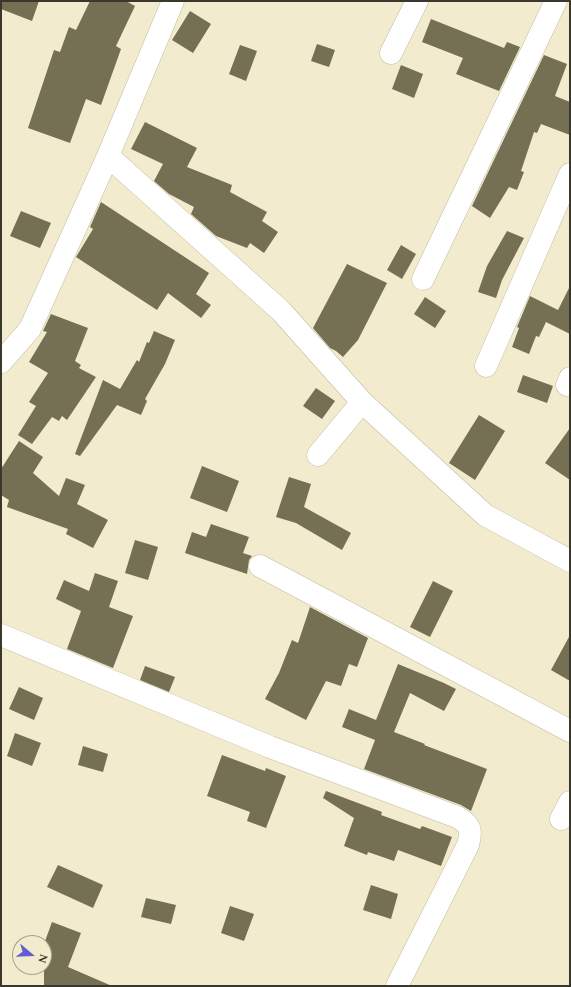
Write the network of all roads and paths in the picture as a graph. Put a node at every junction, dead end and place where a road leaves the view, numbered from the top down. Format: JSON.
{"nodes":[{"id":1,"x":173,"y":1,"type":"edge"},
{"id":2,"x":417,"y":1,"type":"edge"},
{"id":3,"x":556,"y":1,"type":"edge"},
{"id":4,"x":391,"y":53,"type":"dead end"},
{"id":5,"x":108,"y":156,"type":"junction"},
{"id":6,"x":570,"y":174,"type":"edge"},
{"id":7,"x":423,"y":279,"type":"dead end"},
{"id":8,"x":1,"y":362,"type":"edge"},
{"id":9,"x":486,"y":366,"type":"dead end"},
{"id":10,"x":362,"y":402,"type":"junction"},
{"id":11,"x":318,"y":455,"type":"dead end"},
{"id":12,"x":570,"y":561,"type":"edge"},
{"id":13,"x":260,"y":566,"type":"dead end"},
{"id":14,"x":1,"y":635,"type":"edge"},
{"id":15,"x":570,"y":731,"type":"edge"},
{"id":16,"x":397,"y":986,"type":"edge"}],
"edges":[{"from":1,"to":5,"type":"street"},
{"from":2,"to":4,"type":"street"},
{"from":3,"to":7,"type":"street"},
{"from":5,"to":8,"type":"street"},
{"from":5,"to":10,"type":"street"},
{"from":6,"to":9,"type":"street"},
{"from":10,"to":11,"type":"street"},
{"from":10,"to":12,"type":"street"},
{"from":13,"to":15,"type":"street"},
{"from":14,"to":16,"type":"street"}]}
